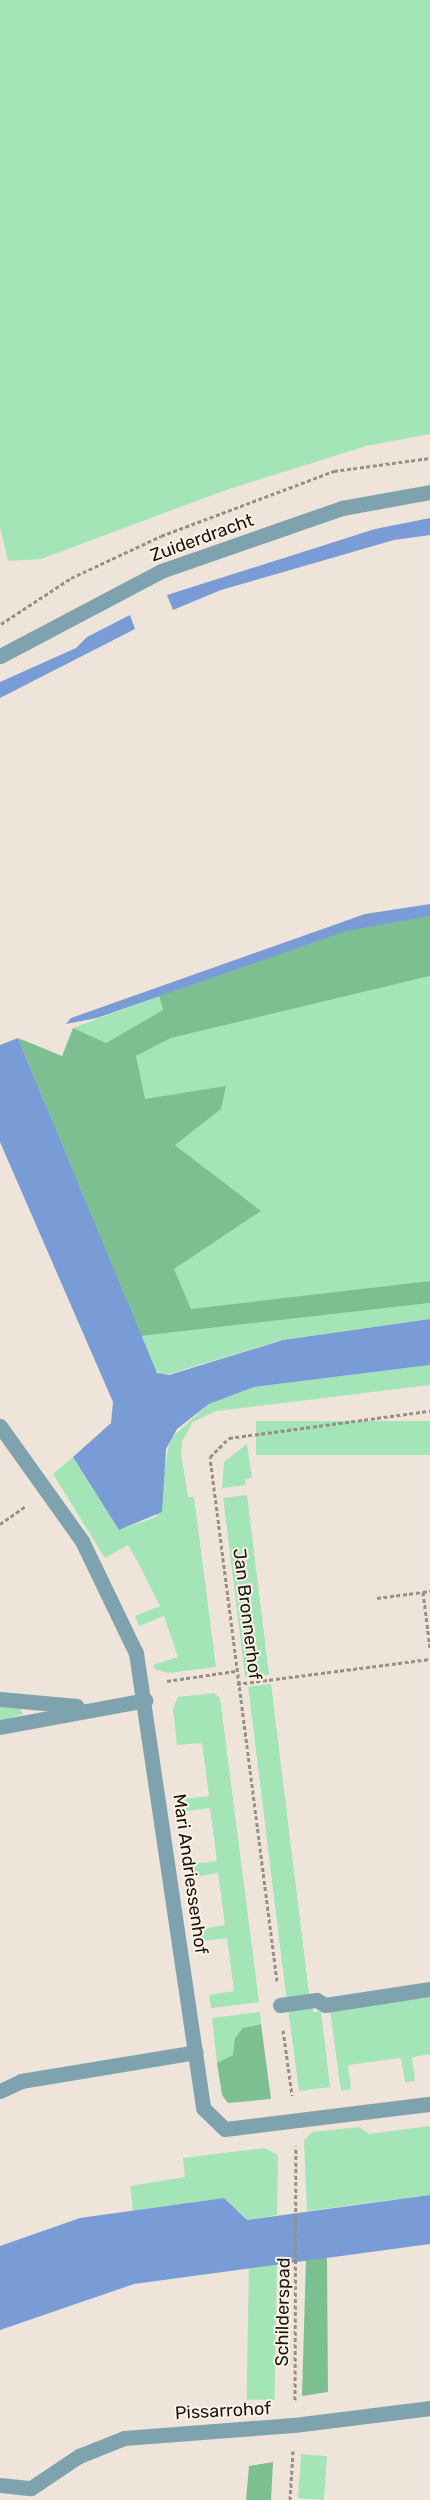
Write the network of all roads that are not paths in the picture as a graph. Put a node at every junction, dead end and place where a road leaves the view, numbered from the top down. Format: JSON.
{"nodes":[{"id":1,"x":430,"y":492,"type":"edge"},
{"id":2,"x":0,"y":656,"type":"edge"},
{"id":3,"x":0,"y":1426,"type":"edge"},
{"id":4,"x":0,"y":1699,"type":"edge"},
{"id":5,"x":146,"y":1700,"type":"junction"},
{"id":6,"x":88,"y":1708,"type":"junction"},
{"id":7,"x":0,"y":1727,"type":"edge"},
{"id":8,"x":430,"y":1989,"type":"edge"},
{"id":9,"x":280,"y":2005,"type":"road end"},
{"id":10,"x":196,"y":2052,"type":"junction"},
{"id":11,"x":0,"y":2091,"type":"edge"},
{"id":12,"x":430,"y":2104,"type":"edge"},
{"id":13,"x":430,"y":2408,"type":"edge"},
{"id":14,"x":0,"y":2485,"type":"edge"},
{"id":15,"x":31,"y":2494,"type":"edge"}],
"edges":[{"from":1,"to":2,"type":"street","name":"Zuiderdracht"},
{"from":3,"to":5,"type":"street","name":"Mari Andriessenhof"},
{"from":4,"to":6,"type":"street"},
{"from":5,"to":6,"type":"street"},
{"from":5,"to":10,"type":"street","name":"Mari Andriessenhof"},
{"from":6,"to":7,"type":"street"},
{"from":8,"to":9,"type":"street"},
{"from":10,"to":11,"type":"street"},
{"from":10,"to":12,"type":"street","name":"Mari Andriessenhof"},
{"from":13,"to":15,"type":"street","name":"Pissarrohof"},
{"from":14,"to":15,"type":"street","name":"Pissarrohof"}]}
